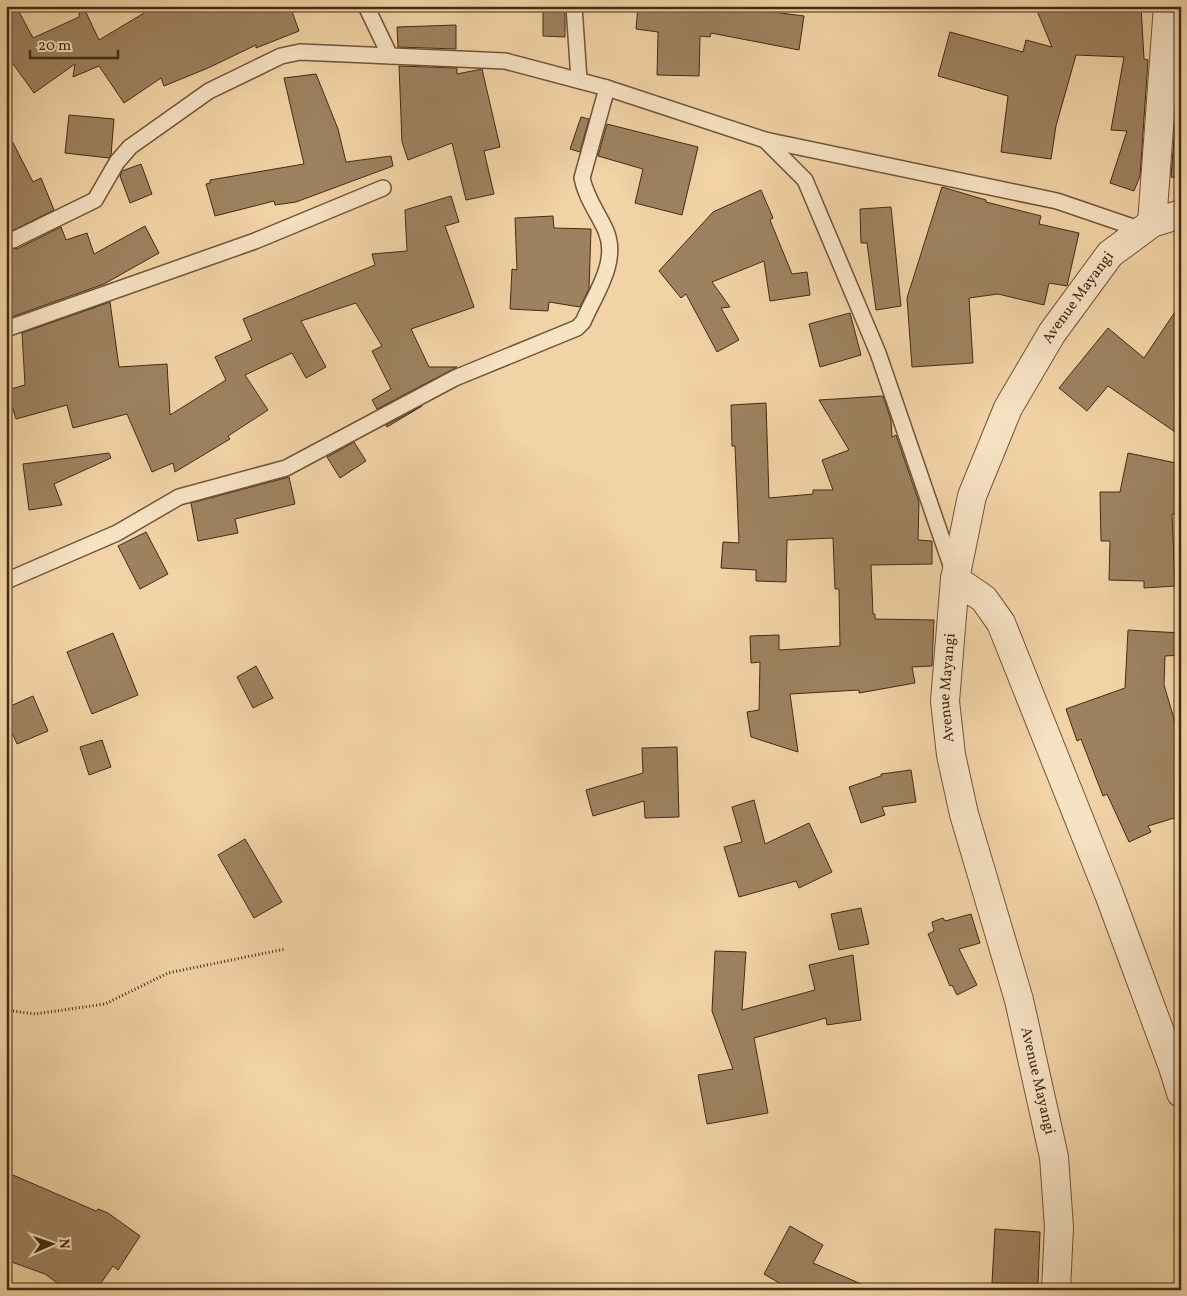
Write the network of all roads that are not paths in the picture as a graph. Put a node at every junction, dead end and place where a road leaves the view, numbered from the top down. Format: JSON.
{"nodes":[{"id":1,"x":366,"y":6,"type":"edge"},
{"id":2,"x":574,"y":6,"type":"edge"},
{"id":3,"x":1168,"y":6,"type":"edge"},
{"id":4,"x":390,"y":56,"type":"junction"},
{"id":5,"x":580,"y":80,"type":"junction"},
{"id":6,"x":607,"y":88,"type":"junction"},
{"id":7,"x":765,"y":140,"type":"junction"},
{"id":8,"x":383,"y":188,"type":"dead end"},
{"id":9,"x":1181,"y":214,"type":"edge"},
{"id":10,"x":1147,"y":227,"type":"junction"},
{"id":11,"x":13,"y":240,"type":"dead end"},
{"id":12,"x":6,"y":329,"type":"edge"},
{"id":13,"x":955,"y":579,"type":"junction"},
{"id":14,"x":6,"y":581,"type":"edge"},
{"id":15,"x":1181,"y":1093,"type":"edge"},
{"id":16,"x":1056,"y":1290,"type":"edge"}],
"edges":[{"from":1,"to":4,"type":"lane"},
{"from":2,"to":5,"type":"lane"},
{"from":3,"to":10,"type":"street"},
{"from":4,"to":5,"type":"lane"},
{"from":4,"to":11,"type":"lane"},
{"from":5,"to":6,"type":"lane"},
{"from":6,"to":7,"type":"lane"},
{"from":6,"to":14,"type":"lane"},
{"from":7,"to":10,"type":"lane"},
{"from":7,"to":13,"type":"lane"},
{"from":8,"to":12,"type":"lane"},
{"from":9,"to":10,"type":"street","name":"Avenue Mayangi"},
{"from":10,"to":13,"type":"street","name":"Avenue Mayangi"},
{"from":13,"to":15,"type":"street"},
{"from":13,"to":16,"type":"street","name":"Avenue Mayangi"}]}
